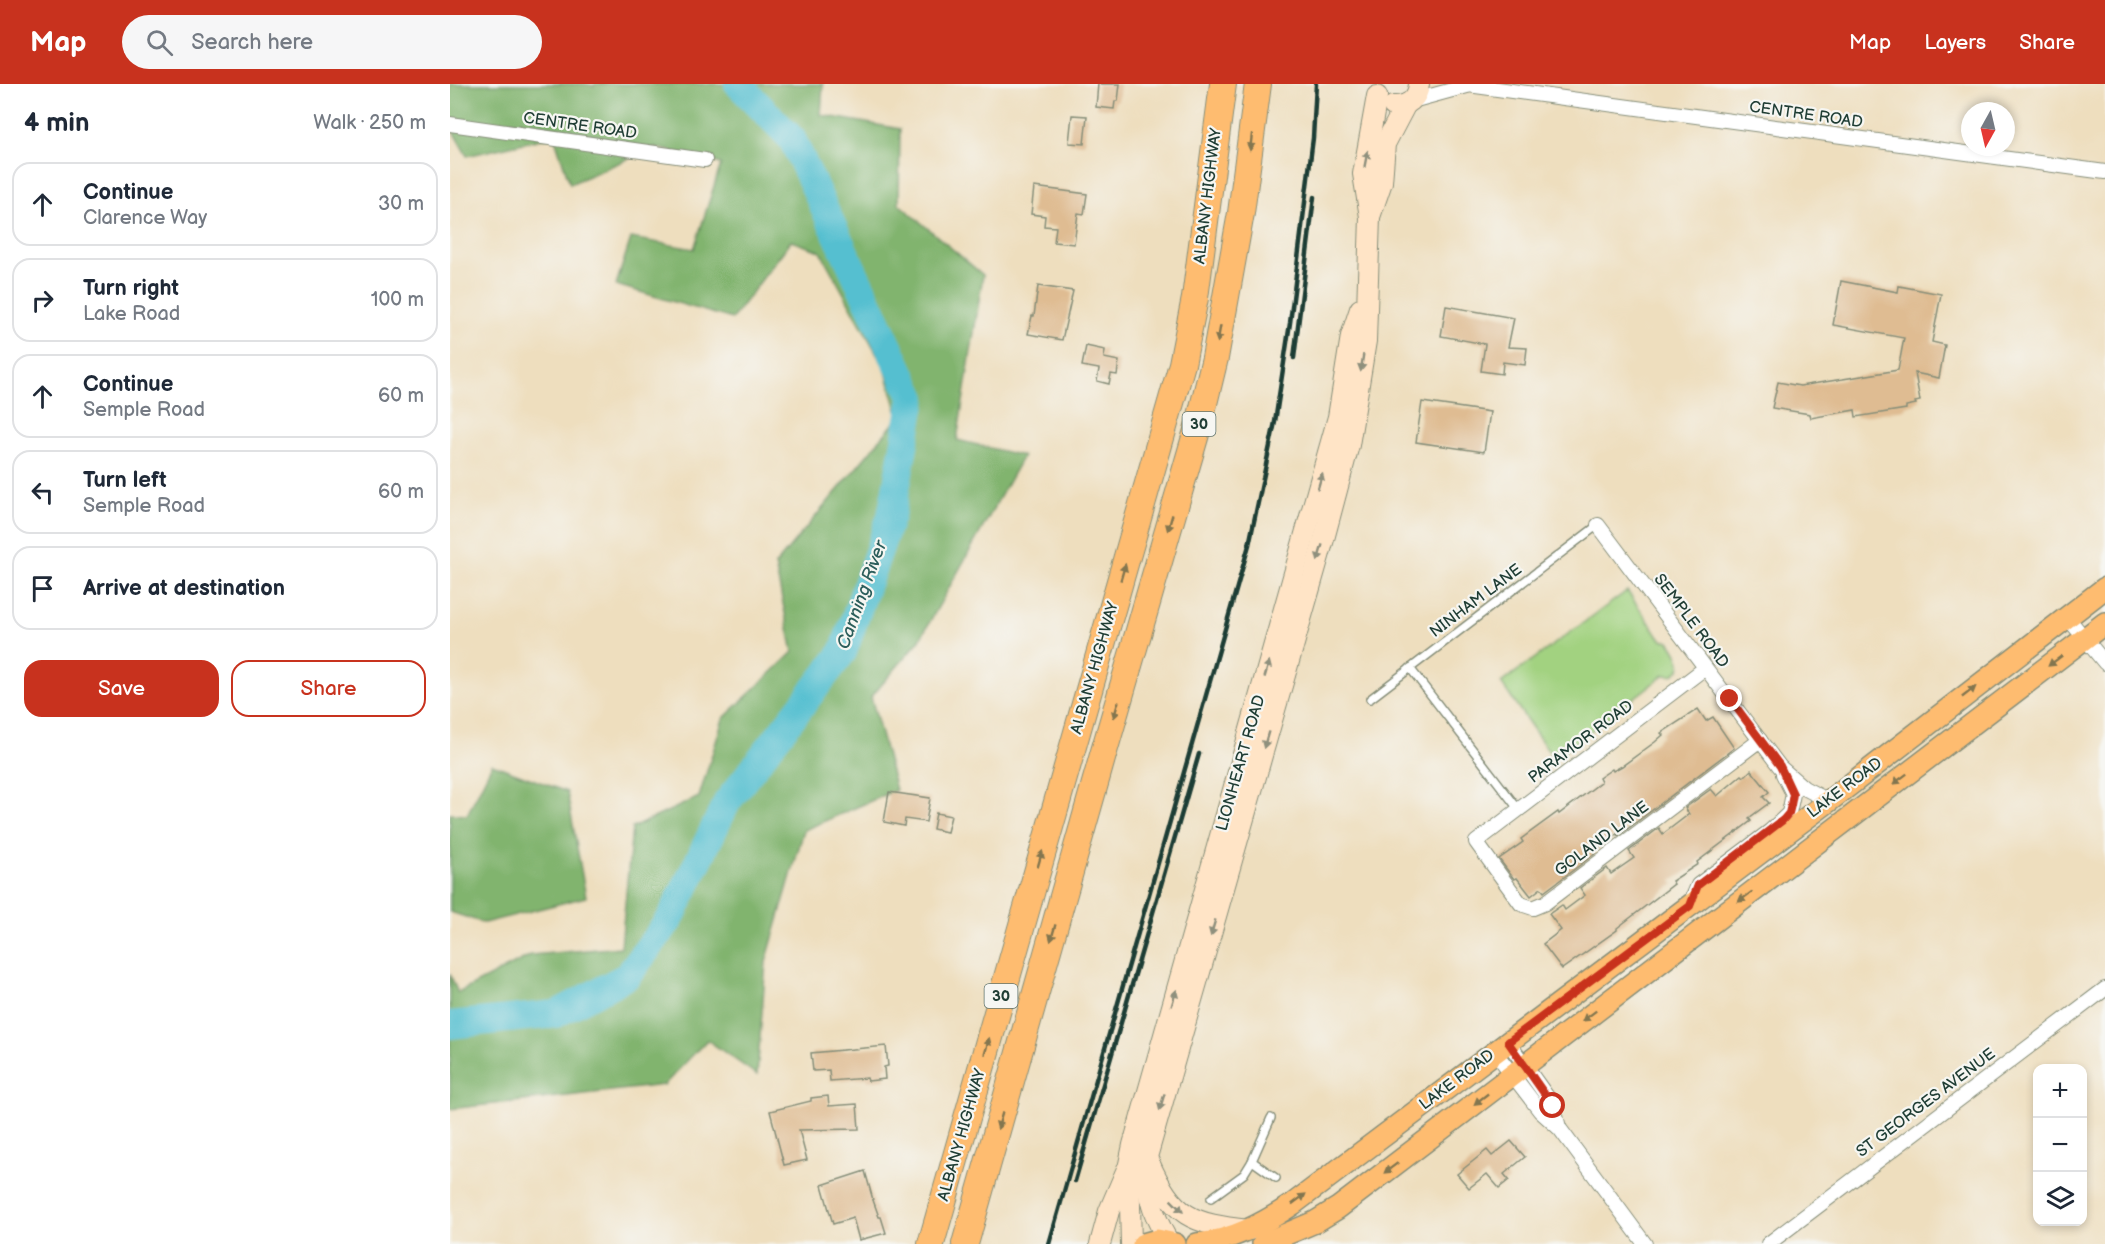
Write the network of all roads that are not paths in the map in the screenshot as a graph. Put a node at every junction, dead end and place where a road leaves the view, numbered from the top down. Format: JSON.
{"nodes":[{"id":1,"x":1223,"y":84,"type":"edge"},
{"id":2,"x":1258,"y":84,"type":"edge"},
{"id":3,"x":1464,"y":85,"type":"edge"},
{"id":4,"x":1375,"y":90,"type":"edge"},
{"id":5,"x":1412,"y":96,"type":"edge"},
{"id":6,"x":450,"y":124,"type":"edge"},
{"id":7,"x":705,"y":160,"type":"dead end"},
{"id":8,"x":2105,"y":172,"type":"edge"},
{"id":9,"x":1370,"y":217,"type":"junction"},
{"id":10,"x":1598,"y":525,"type":"joint"},
{"id":11,"x":2105,"y":588,"type":"edge"},
{"id":12,"x":2075,"y":611,"type":"junction"},
{"id":13,"x":2104,"y":626,"type":"edge"},
{"id":14,"x":2084,"y":639,"type":"junction"},
{"id":15,"x":2105,"y":663,"type":"edge"},
{"id":16,"x":1410,"y":668,"type":"junction"},
{"id":17,"x":1705,"y":668,"type":"junction"},
{"id":18,"x":1370,"y":699,"type":"dead end"},
{"id":19,"x":1760,"y":740,"type":"junction"},
{"id":20,"x":1071,"y":749,"type":"junction"},
{"id":21,"x":1103,"y":755,"type":"junction"},
{"id":22,"x":1780,"y":766,"type":"junction"},
{"id":23,"x":1829,"y":801,"type":"junction"},
{"id":24,"x":1519,"y":810,"type":"junction"},
{"id":25,"x":1476,"y":842,"type":"joint"},
{"id":26,"x":1690,"y":906,"type":"junction"},
{"id":27,"x":2105,"y":989,"type":"edge"},
{"id":28,"x":1502,"y":1047,"type":"junction"},
{"id":29,"x":1519,"y":1070,"type":"junction"},
{"id":30,"x":1271,"y":1118,"type":"dead end"},
{"id":31,"x":1138,"y":1160,"type":"junction"},
{"id":32,"x":1252,"y":1161,"type":"junction"},
{"id":33,"x":1276,"y":1178,"type":"dead end"},
{"id":34,"x":1211,"y":1198,"type":"dead end"},
{"id":35,"x":1315,"y":1222,"type":"junction"},
{"id":36,"x":1256,"y":1237,"type":"edge"},
{"id":37,"x":1172,"y":1243,"type":"edge"},
{"id":38,"x":931,"y":1244,"type":"edge"},
{"id":39,"x":965,"y":1244,"type":"edge"},
{"id":40,"x":1100,"y":1244,"type":"edge"},
{"id":41,"x":1131,"y":1244,"type":"edge"},
{"id":42,"x":1143,"y":1244,"type":"edge"},
{"id":43,"x":1197,"y":1244,"type":"edge"},
{"id":44,"x":1294,"y":1244,"type":"edge"},
{"id":45,"x":1645,"y":1244,"type":"edge"},
{"id":46,"x":1768,"y":1244,"type":"edge"}],
"edges":[{"from":20,"to":1,"type":"highway","name":"ALBANY HIGHWAY","number":"30","one_way":true},
{"from":2,"to":21,"type":"highway","name":"ALBANY HIGHWAY","number":"30","one_way":true},
{"from":3,"to":5,"type":"street","name":"CENTRE ROAD"},
{"from":3,"to":8,"type":"street","name":"CENTRE ROAD"},
{"from":4,"to":5,"type":"main road"},
{"from":9,"to":4,"type":"main road","name":"LIONHEART ROAD","one_way":true},
{"from":5,"to":9,"type":"main road","name":"LIONHEART ROAD"},
{"from":6,"to":7,"type":"street","name":"CENTRE ROAD"},
{"from":9,"to":31,"type":"main road","name":"LIONHEART ROAD"},
{"from":10,"to":16,"type":"lane","name":"NINHAM LANE"},
{"from":10,"to":17,"type":"street","name":"SEMPLE ROAD"},
{"from":11,"to":12,"type":"main road","name":"LAKE ROAD"},
{"from":12,"to":13,"type":"street"},
{"from":12,"to":14,"type":"street"},
{"from":23,"to":12,"type":"main road","name":"LAKE ROAD","one_way":true},
{"from":13,"to":14,"type":"main road","name":"LAKE ROAD"},
{"from":14,"to":15,"type":"street"},
{"from":14,"to":29,"type":"main road","name":"LAKE ROAD","one_way":true},
{"from":16,"to":18,"type":"lane","name":"NINHAM LANE"},
{"from":16,"to":24,"type":"lane"},
{"from":17,"to":19,"type":"street","name":"SEMPLE ROAD"},
{"from":17,"to":24,"type":"street","name":"PARAMOR ROAD"},
{"from":19,"to":22,"type":"street","name":"SEMPLE ROAD"},
{"from":19,"to":25,"type":"street","name":"GOLAND LANE"},
{"from":20,"to":21,"type":"highway"},
{"from":38,"to":20,"type":"highway","name":"ALBANY HIGHWAY","number":"30","one_way":true},
{"from":21,"to":39,"type":"highway","name":"ALBANY HIGHWAY","number":"30","one_way":true},
{"from":22,"to":23,"type":"street","name":"SEMPLE ROAD"},
{"from":22,"to":26,"type":"street","name":"SEMPLE ROAD"},
{"from":23,"to":26,"type":"main road","name":"LAKE ROAD"},
{"from":24,"to":25,"type":"street","name":"PARAMOR ROAD"},
{"from":26,"to":28,"type":"main road","name":"LAKE ROAD"},
{"from":27,"to":46,"type":"street","name":"ST GEORGES AVENUE"},
{"from":28,"to":29,"type":"street"},
{"from":36,"to":28,"type":"main road","name":"LAKE ROAD","one_way":true},
{"from":29,"to":35,"type":"main road","name":"LAKE ROAD","one_way":true},
{"from":29,"to":45,"type":"street"},
{"from":30,"to":32,"type":"lane"},
{"from":31,"to":36,"type":"main road","one_way":true},
{"from":31,"to":37,"type":"main road","name":"LIONHEART ROAD"},
{"from":31,"to":40,"type":"main road"},
{"from":31,"to":41,"type":"main road","name":"LIONHEART ROAD"},
{"from":32,"to":33,"type":"lane"},
{"from":32,"to":34,"type":"lane"},
{"from":35,"to":36,"type":"main road","name":"LAKE ROAD"},
{"from":35,"to":44,"type":"main road"},
{"from":36,"to":43,"type":"main road","name":"LAKE ROAD"},
{"from":37,"to":42,"type":"main road"}]}
